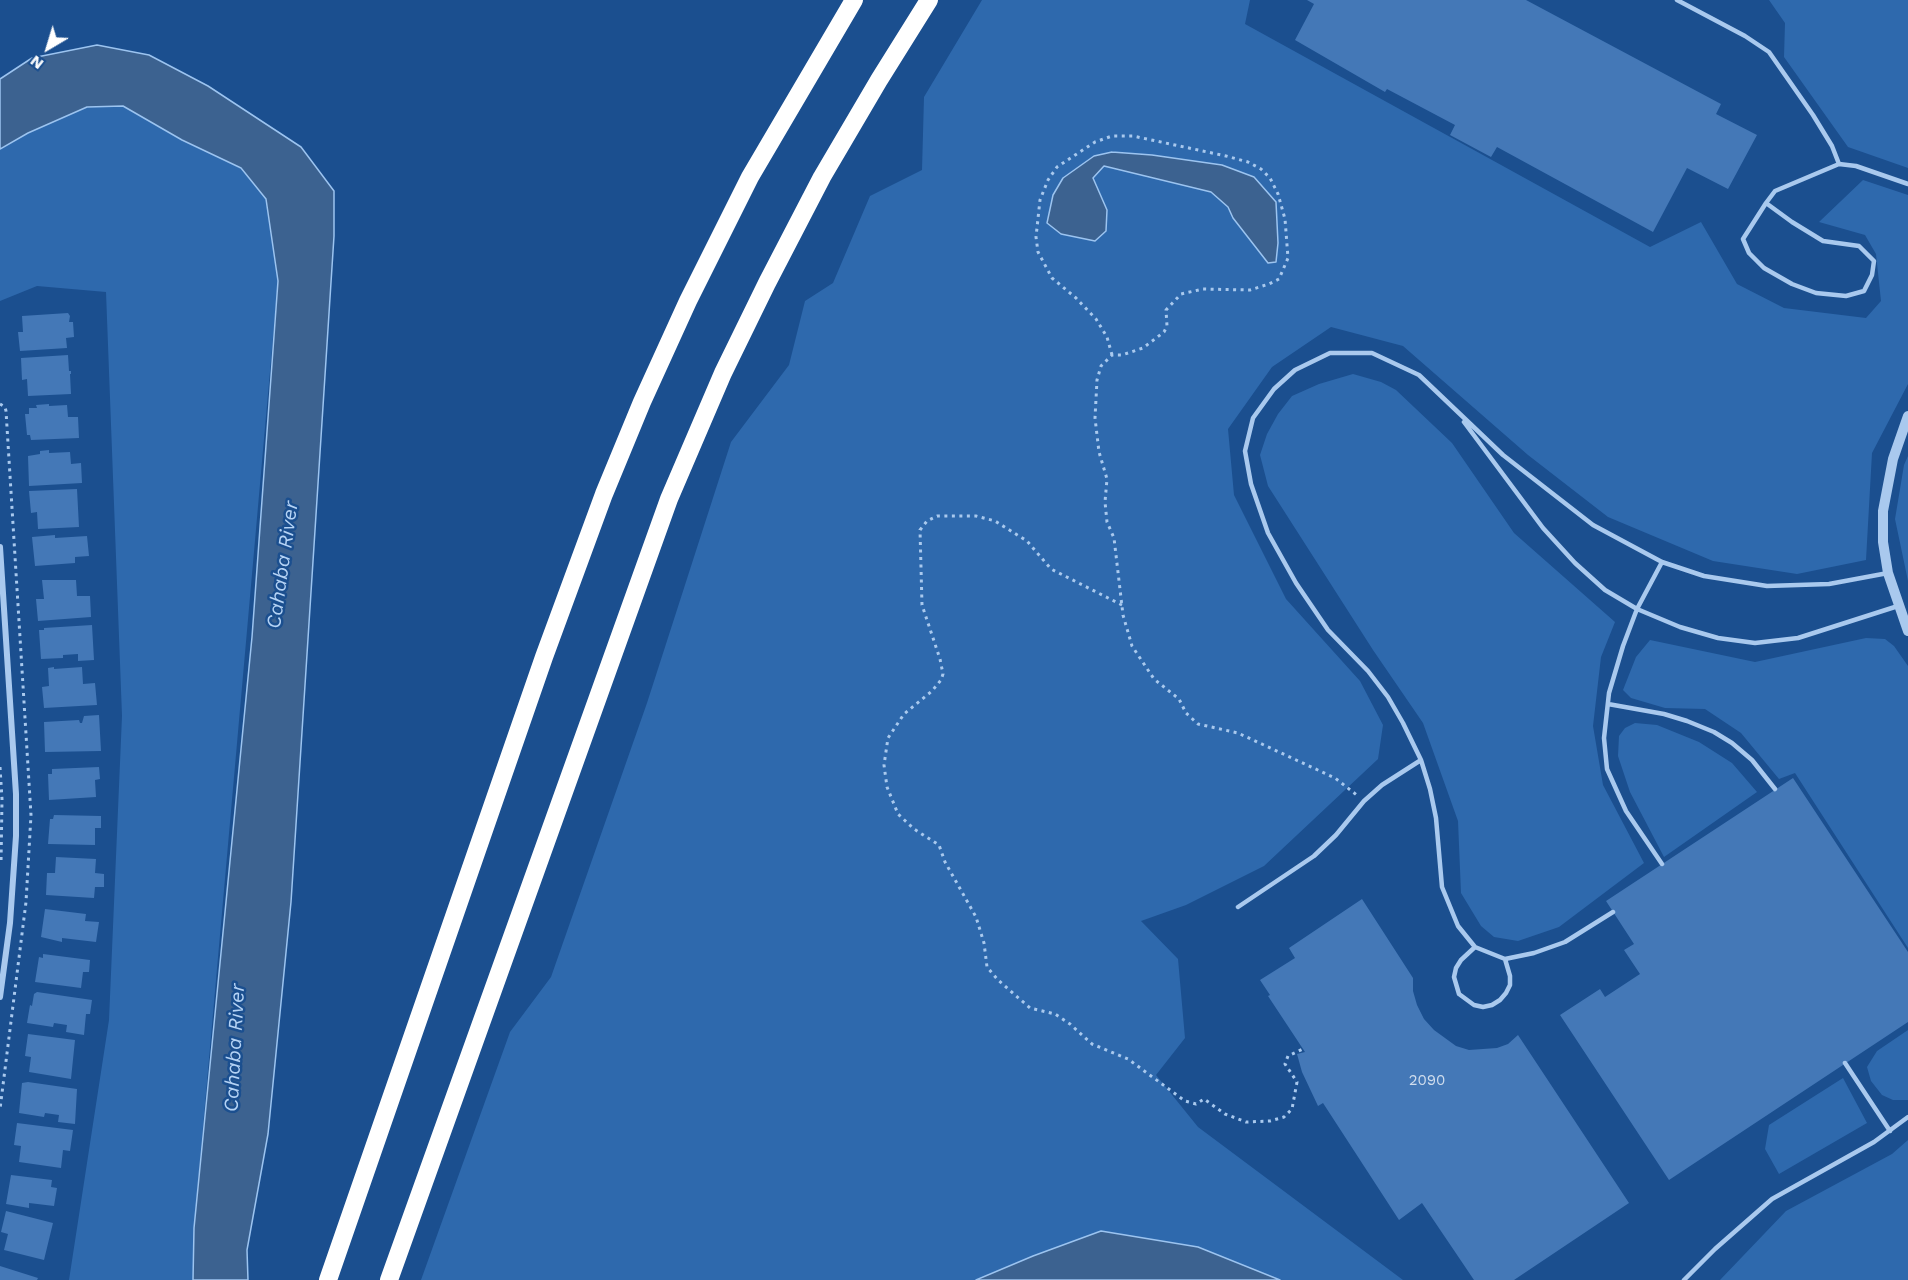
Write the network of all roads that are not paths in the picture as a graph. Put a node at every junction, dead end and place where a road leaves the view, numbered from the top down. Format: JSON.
{"nodes":[{"id":1,"x":854,"y":0,"type":"edge"},
{"id":2,"x":928,"y":0,"type":"edge"},
{"id":3,"x":1677,"y":0,"type":"edge"},
{"id":4,"x":1839,"y":164,"type":"junction"},
{"id":5,"x":1908,"y":183,"type":"edge"},
{"id":6,"x":1766,"y":203,"type":"junction"},
{"id":7,"x":1455,"y":410,"type":"junction"},
{"id":8,"x":1908,"y":416,"type":"edge"},
{"id":9,"x":0,"y":547,"type":"edge"},
{"id":10,"x":1662,"y":562,"type":"junction"},
{"id":11,"x":1888,"y":573,"type":"junction"},
{"id":12,"x":1898,"y":606,"type":"junction"},
{"id":13,"x":1637,"y":609,"type":"junction"},
{"id":14,"x":1908,"y":631,"type":"edge"},
{"id":15,"x":1608,"y":704,"type":"junction"},
{"id":16,"x":1421,"y":760,"type":"junction"},
{"id":17,"x":1775,"y":789,"type":"dead end"},
{"id":18,"x":1662,"y":864,"type":"dead end"},
{"id":19,"x":1238,"y":908,"type":"dead end"},
{"id":20,"x":1613,"y":912,"type":"dead end"},
{"id":21,"x":1475,"y":947,"type":"junction"},
{"id":22,"x":1505,"y":959,"type":"junction"},
{"id":23,"x":0,"y":997,"type":"edge"},
{"id":24,"x":1845,"y":1064,"type":"dead end"},
{"id":25,"x":1908,"y":1117,"type":"edge"},
{"id":26,"x":1890,"y":1131,"type":"junction"},
{"id":27,"x":328,"y":1280,"type":"edge"},
{"id":28,"x":389,"y":1280,"type":"edge"},
{"id":29,"x":1684,"y":1280,"type":"edge"}],
"edges":[{"from":1,"to":27,"type":"highway"},
{"from":2,"to":28,"type":"highway"},
{"from":3,"to":4,"type":"lane"},
{"from":4,"to":5,"type":"lane"},
{"from":4,"to":6,"type":"lane"},
{"from":6,"to":6,"type":"lane"},
{"from":7,"to":10,"type":"lane"},
{"from":7,"to":13,"type":"lane"},
{"from":7,"to":16,"type":"lane"},
{"from":8,"to":11,"type":"street"},
{"from":9,"to":23,"type":"street"},
{"from":10,"to":11,"type":"lane"},
{"from":10,"to":13,"type":"lane"},
{"from":11,"to":12,"type":"street"},
{"from":12,"to":13,"type":"lane"},
{"from":12,"to":14,"type":"street"},
{"from":13,"to":15,"type":"lane"},
{"from":15,"to":17,"type":"lane"},
{"from":15,"to":18,"type":"lane"},
{"from":16,"to":19,"type":"lane"},
{"from":16,"to":21,"type":"lane"},
{"from":20,"to":22,"type":"lane"},
{"from":21,"to":22,"type":"lane"},
{"from":21,"to":22,"type":"lane"},
{"from":24,"to":26,"type":"lane"},
{"from":25,"to":26,"type":"lane"},
{"from":26,"to":29,"type":"lane"}]}
